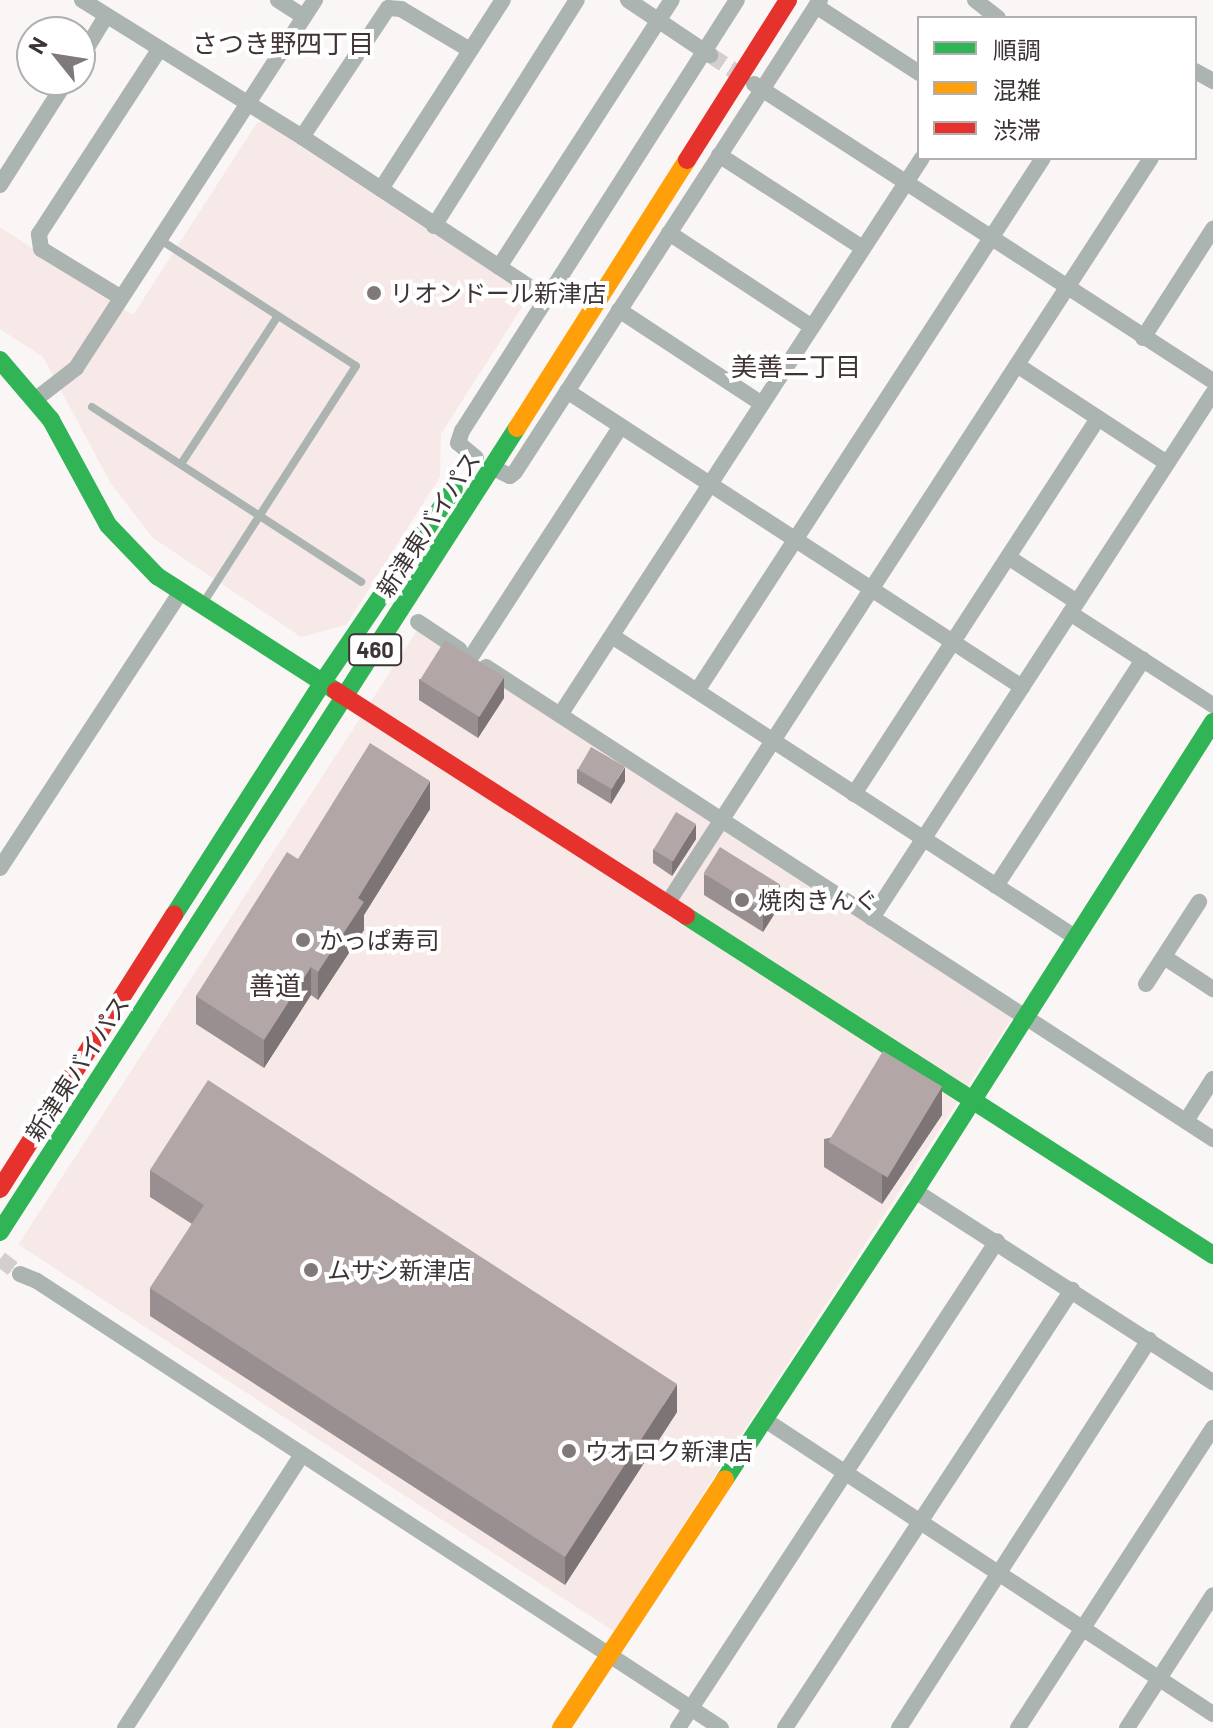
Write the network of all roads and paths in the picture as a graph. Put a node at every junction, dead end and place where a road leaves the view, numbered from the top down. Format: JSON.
{"nodes":[{"id":1,"x":82,"y":0,"type":"edge"},
{"id":2,"x":278,"y":0,"type":"edge"},
{"id":3,"x":315,"y":0,"type":"edge"},
{"id":4,"x":503,"y":0,"type":"edge"},
{"id":5,"x":577,"y":0,"type":"edge"},
{"id":6,"x":628,"y":0,"type":"edge"},
{"id":7,"x":672,"y":0,"type":"edge"},
{"id":8,"x":737,"y":0,"type":"edge"},
{"id":9,"x":766,"y":0,"type":"edge"},
{"id":10,"x":788,"y":0,"type":"edge"},
{"id":11,"x":975,"y":0,"type":"edge"},
{"id":12,"x":818,"y":3,"type":"edge"},
{"id":13,"x":106,"y":16,"type":"junction"},
{"id":14,"x":995,"y":16,"type":"edge"},
{"id":15,"x":304,"y":17,"type":"junction"},
{"id":16,"x":659,"y":20,"type":"junction"},
{"id":17,"x":96,"y":33,"type":"edge"},
{"id":18,"x":159,"y":50,"type":"junction"},
{"id":19,"x":470,"y":50,"type":"junction"},
{"id":20,"x":733,"y":64,"type":"junction"},
{"id":21,"x":917,"y":72,"type":"edge"},
{"id":22,"x":57,"y":96,"type":"edge"},
{"id":23,"x":249,"y":103,"type":"junction"},
{"id":24,"x":302,"y":137,"type":"junction"},
{"id":25,"x":719,"y":155,"type":"junction"},
{"id":26,"x":921,"y":160,"type":"edge"},
{"id":27,"x":1042,"y":160,"type":"edge"},
{"id":28,"x":1150,"y":160,"type":"edge"},
{"id":29,"x":906,"y":182,"type":"junction"},
{"id":30,"x":0,"y":185,"type":"edge"},
{"id":31,"x":381,"y":189,"type":"junction"},
{"id":32,"x":646,"y":189,"type":"dead end"},
{"id":33,"x":434,"y":226,"type":"junction"},
{"id":34,"x":1213,"y":229,"type":"edge"},
{"id":35,"x":669,"y":233,"type":"junction"},
{"id":36,"x":991,"y":237,"type":"junction"},
{"id":37,"x":158,"y":239,"type":"junction"},
{"id":38,"x":863,"y":248,"type":"junction"},
{"id":39,"x":499,"y":267,"type":"junction"},
{"id":40,"x":1068,"y":287,"type":"junction"},
{"id":41,"x":120,"y":297,"type":"junction"},
{"id":42,"x":548,"y":299,"type":"junction"},
{"id":43,"x":619,"y":310,"type":"junction"},
{"id":44,"x":278,"y":316,"type":"junction"},
{"id":45,"x":812,"y":327,"type":"junction"},
{"id":46,"x":1143,"y":338,"type":"junction"},
{"id":47,"x":0,"y":360,"type":"edge"},
{"id":48,"x":1017,"y":365,"type":"junction"},
{"id":49,"x":1213,"y":381,"type":"edge"},
{"id":50,"x":567,"y":391,"type":"junction"},
{"id":51,"x":1213,"y":393,"type":"edge"},
{"id":52,"x":36,"y":399,"type":"junction"},
{"id":53,"x":762,"y":404,"type":"junction"},
{"id":54,"x":92,"y":407,"type":"dead end"},
{"id":55,"x":1098,"y":418,"type":"junction"},
{"id":56,"x":621,"y":426,"type":"junction"},
{"id":57,"x":484,"y":462,"type":"junction"},
{"id":58,"x":1167,"y":463,"type":"junction"},
{"id":59,"x":181,"y":464,"type":"junction"},
{"id":60,"x":710,"y":484,"type":"junction"},
{"id":61,"x":260,"y":515,"type":"junction"},
{"id":62,"x":795,"y":539,"type":"junction"},
{"id":63,"x":1008,"y":557,"type":"junction"},
{"id":64,"x":361,"y":582,"type":"dead end"},
{"id":65,"x":872,"y":589,"type":"junction"},
{"id":66,"x":181,"y":591,"type":"junction"},
{"id":67,"x":203,"y":604,"type":"junction"},
{"id":68,"x":1074,"y":607,"type":"junction"},
{"id":69,"x":418,"y":622,"type":"dead end"},
{"id":70,"x":612,"y":636,"type":"junction"},
{"id":71,"x":953,"y":642,"type":"junction"},
{"id":72,"x":471,"y":657,"type":"junction"},
{"id":73,"x":1143,"y":660,"type":"junction"},
{"id":74,"x":324,"y":680,"type":"junction"},
{"id":75,"x":1022,"y":687,"type":"junction"},
{"id":76,"x":697,"y":691,"type":"junction"},
{"id":77,"x":347,"y":695,"type":"junction"},
{"id":78,"x":1213,"y":705,"type":"edge"},
{"id":79,"x":560,"y":715,"type":"junction"},
{"id":80,"x":1213,"y":722,"type":"edge"},
{"id":81,"x":773,"y":741,"type":"junction"},
{"id":82,"x":854,"y":794,"type":"junction"},
{"id":83,"x":722,"y":820,"type":"junction"},
{"id":84,"x":924,"y":839,"type":"junction"},
{"id":85,"x":0,"y":868,"type":"edge"},
{"id":86,"x":996,"y":886,"type":"junction"},
{"id":87,"x":1199,"y":902,"type":"dead end"},
{"id":88,"x":667,"y":904,"type":"junction"},
{"id":89,"x":872,"y":918,"type":"junction"},
{"id":90,"x":1075,"y":937,"type":"junction"},
{"id":91,"x":1164,"y":957,"type":"junction"},
{"id":92,"x":1146,"y":984,"type":"dead end"},
{"id":93,"x":1213,"y":989,"type":"edge"},
{"id":94,"x":1027,"y":1016,"type":"junction"},
{"id":95,"x":1212,"y":1083,"type":"edge"},
{"id":96,"x":973,"y":1100,"type":"junction"},
{"id":97,"x":1186,"y":1121,"type":"junction"},
{"id":98,"x":1213,"y":1139,"type":"edge"},
{"id":99,"x":0,"y":1189,"type":"edge"},
{"id":100,"x":915,"y":1191,"type":"junction"},
{"id":101,"x":4,"y":1238,"type":"edge"},
{"id":102,"x":997,"y":1241,"type":"junction"},
{"id":103,"x":1213,"y":1255,"type":"edge"},
{"id":104,"x":20,"y":1274,"type":"tunnel mouth"},
{"id":105,"x":1072,"y":1290,"type":"junction"},
{"id":106,"x":1149,"y":1340,"type":"junction"},
{"id":107,"x":1213,"y":1382,"type":"edge"},
{"id":108,"x":765,"y":1420,"type":"junction"},
{"id":109,"x":1213,"y":1428,"type":"edge"},
{"id":110,"x":1208,"y":1447,"type":"edge"},
{"id":111,"x":302,"y":1454,"type":"junction"},
{"id":112,"x":845,"y":1475,"type":"junction"},
{"id":113,"x":921,"y":1524,"type":"junction"},
{"id":114,"x":997,"y":1573,"type":"junction"},
{"id":115,"x":1213,"y":1595,"type":"edge"},
{"id":116,"x":1083,"y":1629,"type":"junction"},
{"id":117,"x":607,"y":1655,"type":"junction"},
{"id":118,"x":1159,"y":1679,"type":"junction"},
{"id":119,"x":691,"y":1708,"type":"junction"},
{"id":120,"x":1213,"y":1714,"type":"edge"},
{"id":121,"x":125,"y":1728,"type":"edge"},
{"id":122,"x":561,"y":1728,"type":"edge"},
{"id":123,"x":678,"y":1728,"type":"edge"},
{"id":124,"x":721,"y":1728,"type":"edge"},
{"id":125,"x":785,"y":1728,"type":"edge"},
{"id":126,"x":899,"y":1728,"type":"edge"},
{"id":127,"x":1018,"y":1728,"type":"edge"},
{"id":128,"x":1127,"y":1728,"type":"edge"}],
"edges":[{"from":1,"to":13,"type":"street"},
{"from":2,"to":15,"type":"street"},
{"from":3,"to":15,"type":"street"},
{"from":4,"to":19,"type":"street"},
{"from":5,"to":33,"type":"street"},
{"from":6,"to":16,"type":"street"},
{"from":7,"to":16,"type":"street"},
{"from":8,"to":20,"type":"street"},
{"from":9,"to":20,"type":"main road","name":"新津東バイパス","number":"460"},
{"from":10,"to":20,"type":"main road","name":"新津東バイパス","number":"460"},
{"from":11,"to":14,"type":"street"},
{"from":12,"to":20,"type":"street"},
{"from":12,"to":21,"type":"street"},
{"from":13,"to":17,"type":"street"},
{"from":13,"to":18,"type":"street"},
{"from":15,"to":23,"type":"street"},
{"from":16,"to":20,"type":"street"},
{"from":16,"to":39,"type":"street"},
{"from":18,"to":23,"type":"street"},
{"from":18,"to":41,"type":"street"},
{"from":19,"to":24,"type":"street"},
{"from":19,"to":31,"type":"street"},
{"from":20,"to":25,"type":"street"},
{"from":20,"to":29,"type":"street"},
{"from":20,"to":42,"type":"street"},
{"from":20,"to":57,"type":"main road","name":"新津東バイパス","number":"460"},
{"from":22,"to":30,"type":"street"},
{"from":23,"to":24,"type":"street"},
{"from":23,"to":37,"type":"street"},
{"from":24,"to":31,"type":"street"},
{"from":25,"to":35,"type":"street"},
{"from":25,"to":38,"type":"street"},
{"from":26,"to":29,"type":"street"},
{"from":27,"to":36,"type":"street"},
{"from":28,"to":40,"type":"street"},
{"from":29,"to":36,"type":"street"},
{"from":29,"to":38,"type":"street"},
{"from":31,"to":33,"type":"street"},
{"from":32,"to":57,"type":"main road","name":"新津東バイパス","number":"460"},
{"from":33,"to":39,"type":"street"},
{"from":34,"to":46,"type":"street"},
{"from":35,"to":43,"type":"street"},
{"from":35,"to":45,"type":"street"},
{"from":36,"to":40,"type":"street"},
{"from":36,"to":62,"type":"street"},
{"from":37,"to":41,"type":"street"},
{"from":37,"to":44,"type":"lane"},
{"from":38,"to":45,"type":"street"},
{"from":39,"to":42,"type":"street"},
{"from":40,"to":46,"type":"street"},
{"from":40,"to":48,"type":"street"},
{"from":41,"to":52,"type":"street"},
{"from":42,"to":57,"type":"street"},
{"from":43,"to":50,"type":"street"},
{"from":43,"to":53,"type":"street"},
{"from":44,"to":59,"type":"lane"},
{"from":44,"to":61,"type":"lane"},
{"from":45,"to":53,"type":"street"},
{"from":46,"to":49,"type":"street"},
{"from":47,"to":52,"type":"main road"},
{"from":48,"to":55,"type":"street"},
{"from":48,"to":65,"type":"street"},
{"from":50,"to":56,"type":"street"},
{"from":50,"to":57,"type":"street"},
{"from":51,"to":58,"type":"street"},
{"from":52,"to":66,"type":"main road"},
{"from":53,"to":60,"type":"street"},
{"from":54,"to":59,"type":"lane"},
{"from":55,"to":58,"type":"street"},
{"from":55,"to":63,"type":"street"},
{"from":56,"to":60,"type":"street"},
{"from":56,"to":72,"type":"street"},
{"from":57,"to":74,"type":"main road","name":"新津東バイパス","number":"460"},
{"from":57,"to":77,"type":"main road","name":"新津東バイパス","number":"460"},
{"from":58,"to":68,"type":"street"},
{"from":59,"to":61,"type":"lane"},
{"from":60,"to":62,"type":"street"},
{"from":60,"to":70,"type":"street"},
{"from":61,"to":64,"type":"lane"},
{"from":61,"to":67,"type":"lane"},
{"from":62,"to":65,"type":"street"},
{"from":62,"to":76,"type":"street"},
{"from":63,"to":68,"type":"street"},
{"from":63,"to":71,"type":"street"},
{"from":65,"to":71,"type":"street"},
{"from":65,"to":81,"type":"street"},
{"from":66,"to":67,"type":"main road"},
{"from":66,"to":85,"type":"street"},
{"from":67,"to":74,"type":"main road"},
{"from":68,"to":73,"type":"street"},
{"from":68,"to":75,"type":"street"},
{"from":69,"to":72,"type":"street"},
{"from":70,"to":76,"type":"street"},
{"from":70,"to":79,"type":"street"},
{"from":71,"to":75,"type":"street"},
{"from":71,"to":82,"type":"street"},
{"from":72,"to":79,"type":"street"},
{"from":73,"to":78,"type":"street"},
{"from":73,"to":86,"type":"street"},
{"from":74,"to":77,"type":"main road"},
{"from":74,"to":99,"type":"main road","name":"新津東バイパス","number":"460"},
{"from":75,"to":84,"type":"street"},
{"from":76,"to":81,"type":"street"},
{"from":77,"to":88,"type":"main road"},
{"from":77,"to":101,"type":"main road","name":"新津東バイパス","number":"460"},
{"from":79,"to":83,"type":"street"},
{"from":80,"to":90,"type":"main road"},
{"from":81,"to":82,"type":"street"},
{"from":81,"to":83,"type":"street"},
{"from":82,"to":84,"type":"street"},
{"from":83,"to":88,"type":"street"},
{"from":83,"to":89,"type":"street"},
{"from":84,"to":86,"type":"street"},
{"from":84,"to":89,"type":"street"},
{"from":86,"to":90,"type":"street"},
{"from":87,"to":91,"type":"street"},
{"from":88,"to":96,"type":"main road"},
{"from":89,"to":94,"type":"street"},
{"from":90,"to":94,"type":"main road"},
{"from":91,"to":92,"type":"street"},
{"from":91,"to":93,"type":"street"},
{"from":94,"to":96,"type":"main road"},
{"from":94,"to":97,"type":"street"},
{"from":95,"to":97,"type":"street"},
{"from":96,"to":100,"type":"main road"},
{"from":96,"to":103,"type":"main road"},
{"from":97,"to":98,"type":"street"},
{"from":100,"to":102,"type":"street"},
{"from":100,"to":108,"type":"main road"},
{"from":102,"to":105,"type":"street"},
{"from":102,"to":112,"type":"street"},
{"from":104,"to":111,"type":"street"},
{"from":105,"to":106,"type":"street"},
{"from":105,"to":113,"type":"street"},
{"from":106,"to":107,"type":"street"},
{"from":106,"to":114,"type":"street"},
{"from":108,"to":112,"type":"street"},
{"from":108,"to":117,"type":"main road"},
{"from":109,"to":110,"type":"street"},
{"from":110,"to":116,"type":"street"},
{"from":111,"to":117,"type":"street"},
{"from":111,"to":121,"type":"street"},
{"from":112,"to":113,"type":"street"},
{"from":112,"to":119,"type":"street"},
{"from":113,"to":114,"type":"street"},
{"from":113,"to":125,"type":"street"},
{"from":114,"to":116,"type":"street"},
{"from":114,"to":126,"type":"street"},
{"from":115,"to":118,"type":"street"},
{"from":116,"to":118,"type":"street"},
{"from":116,"to":127,"type":"street"},
{"from":117,"to":119,"type":"street"},
{"from":117,"to":122,"type":"main road"},
{"from":118,"to":120,"type":"street"},
{"from":118,"to":128,"type":"street"},
{"from":119,"to":123,"type":"street"},
{"from":119,"to":124,"type":"street"}]}
